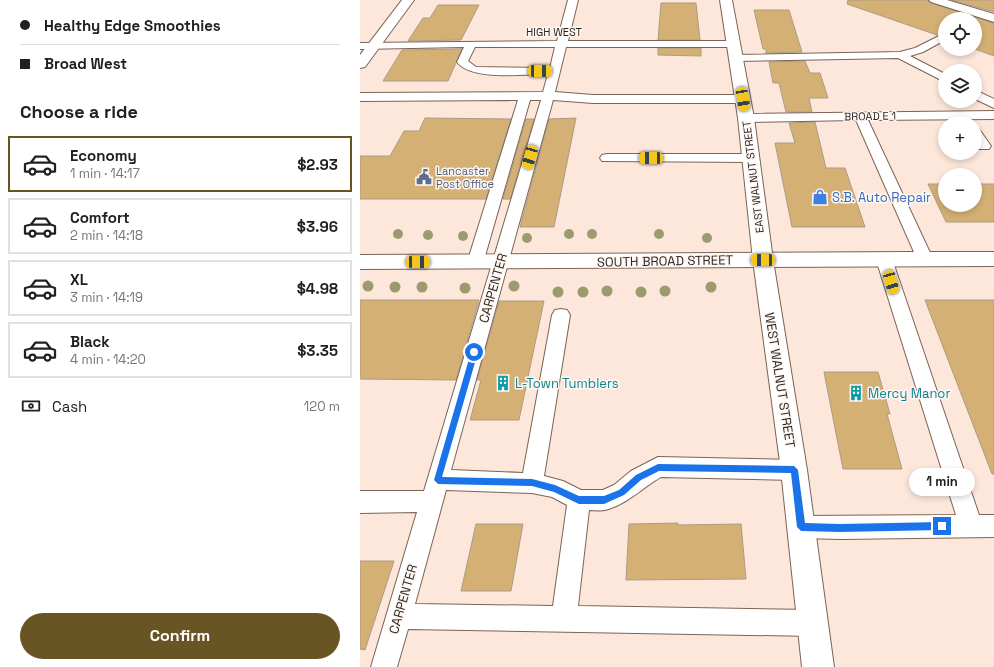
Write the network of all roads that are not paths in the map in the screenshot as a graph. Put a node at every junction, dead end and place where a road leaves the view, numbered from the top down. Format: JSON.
{"nodes":[{"id":1,"x":408,"y":0,"type":"edge"},
{"id":2,"x":573,"y":0,"type":"edge"},
{"id":3,"x":726,"y":0,"type":"edge"},
{"id":4,"x":935,"y":0,"type":"edge"},
{"id":5,"x":984,"y":17,"type":"edge"},
{"id":6,"x":938,"y":40,"type":"edge"},
{"id":7,"x":471,"y":44,"type":"junction"},
{"id":8,"x":562,"y":44,"type":"junction"},
{"id":9,"x":360,"y":46,"type":"edge"},
{"id":10,"x":374,"y":46,"type":"junction"},
{"id":11,"x":735,"y":51,"type":"junction"},
{"id":12,"x":900,"y":55,"type":"junction"},
{"id":13,"x":360,"y":64,"type":"edge"},
{"id":14,"x":555,"y":71,"type":"junction"},
{"id":15,"x":938,"y":75,"type":"edge"},
{"id":16,"x":525,"y":96,"type":"junction"},
{"id":17,"x":548,"y":96,"type":"junction"},
{"id":18,"x":361,"y":97,"type":"edge"},
{"id":19,"x":982,"y":98,"type":"edge"},
{"id":20,"x":743,"y":99,"type":"junction"},
{"id":21,"x":994,"y":104,"type":"edge"},
{"id":22,"x":360,"y":111,"type":"edge"},
{"id":23,"x":994,"y":115,"type":"edge"},
{"id":24,"x":860,"y":116,"type":"junction"},
{"id":25,"x":982,"y":117,"type":"edge"},
{"id":26,"x":746,"y":118,"type":"junction"},
{"id":27,"x":938,"y":118,"type":"edge"},
{"id":28,"x":982,"y":143,"type":"edge"},
{"id":29,"x":984,"y":146,"type":"dead end"},
{"id":30,"x":607,"y":158,"type":"dead end"},
{"id":31,"x":752,"y":158,"type":"junction"},
{"id":32,"x":884,"y":259,"type":"junction"},
{"id":33,"x":925,"y":259,"type":"junction"},
{"id":34,"x":994,"y":259,"type":"edge"},
{"id":35,"x":763,"y":260,"type":"junction"},
{"id":36,"x":360,"y":262,"type":"edge"},
{"id":37,"x":475,"y":262,"type":"junction"},
{"id":38,"x":500,"y":263,"type":"junction"},
{"id":39,"x":561,"y":315,"type":"dead end"},
{"id":40,"x":794,"y":470,"type":"junction"},
{"id":41,"x":532,"y":483,"type":"junction"},
{"id":42,"x":435,"y":491,"type":"junction"},
{"id":43,"x":579,"y":500,"type":"junction"},
{"id":44,"x":360,"y":502,"type":"edge"},
{"id":45,"x":971,"y":526,"type":"junction"},
{"id":46,"x":994,"y":526,"type":"edge"},
{"id":47,"x":801,"y":527,"type":"junction"},
{"id":48,"x":399,"y":616,"type":"junction"},
{"id":49,"x":564,"y":619,"type":"junction"},
{"id":50,"x":813,"y":623,"type":"junction"},
{"id":51,"x":384,"y":667,"type":"edge"},
{"id":52,"x":818,"y":667,"type":"edge"}],
"edges":[{"from":1,"to":10,"type":"street"},
{"from":2,"to":8,"type":"lane","name":"CARPENTER"},
{"from":3,"to":11,"type":"street","name":"EAST WALNUT STREET"},
{"from":4,"to":5,"type":"street"},
{"from":6,"to":12,"type":"lane","name":"HIGH WEST"},
{"from":7,"to":8,"type":"lane","name":"HIGH WEST"},
{"from":7,"to":10,"type":"lane","name":"HIGH WEST"},
{"from":7,"to":14,"type":"lane"},
{"from":8,"to":11,"type":"lane","name":"HIGH WEST"},
{"from":8,"to":14,"type":"lane","name":"CARPENTER"},
{"from":9,"to":10,"type":"lane","name":"HIGH WEST"},
{"from":10,"to":13,"type":"street"},
{"from":11,"to":12,"type":"lane","name":"HIGH WEST"},
{"from":11,"to":20,"type":"street","name":"EAST WALNUT STREET"},
{"from":12,"to":15,"type":"lane"},
{"from":14,"to":17,"type":"lane","name":"CARPENTER"},
{"from":16,"to":17,"type":"lane"},
{"from":16,"to":18,"type":"lane"},
{"from":16,"to":37,"type":"lane"},
{"from":17,"to":20,"type":"lane"},
{"from":17,"to":38,"type":"lane","name":"CARPENTER"},
{"from":18,"to":22,"type":"lane"},
{"from":19,"to":21,"type":"lane"},
{"from":20,"to":26,"type":"street","name":"EAST WALNUT STREET"},
{"from":23,"to":25,"type":"lane","name":"BROAD E 1"},
{"from":24,"to":26,"type":"lane","name":"BROAD E 1"},
{"from":24,"to":27,"type":"lane","name":"BROAD E 1"},
{"from":24,"to":33,"type":"lane"},
{"from":26,"to":31,"type":"street","name":"EAST WALNUT STREET"},
{"from":28,"to":29,"type":"lane"},
{"from":30,"to":31,"type":"lane"},
{"from":31,"to":35,"type":"street","name":"EAST WALNUT STREET"},
{"from":32,"to":33,"type":"street","name":"SOUTH BROAD STREET"},
{"from":32,"to":35,"type":"street","name":"SOUTH BROAD STREET"},
{"from":32,"to":45,"type":"lane"},
{"from":33,"to":34,"type":"street","name":"SOUTH BROAD STREET"},
{"from":35,"to":38,"type":"street","name":"SOUTH BROAD STREET"},
{"from":35,"to":40,"type":"street","name":"WEST WALNUT STREET"},
{"from":36,"to":37,"type":"street","name":"SOUTH BROAD STREET"},
{"from":37,"to":38,"type":"street","name":"SOUTH BROAD STREET"},
{"from":38,"to":42,"type":"lane","name":"CARPENTER"},
{"from":39,"to":41,"type":"lane"},
{"from":40,"to":43,"type":"lane"},
{"from":40,"to":47,"type":"street","name":"WEST WALNUT STREET"},
{"from":41,"to":42,"type":"lane"},
{"from":41,"to":43,"type":"lane"},
{"from":42,"to":44,"type":"lane"},
{"from":42,"to":48,"type":"lane","name":"CARPENTER"},
{"from":43,"to":49,"type":"lane"},
{"from":45,"to":46,"type":"lane"},
{"from":45,"to":47,"type":"lane"},
{"from":47,"to":50,"type":"street","name":"WEST WALNUT STREET"},
{"from":48,"to":49,"type":"lane"},
{"from":48,"to":51,"type":"lane","name":"CARPENTER"},
{"from":49,"to":50,"type":"lane"},
{"from":50,"to":52,"type":"street","name":"WEST WALNUT STREET"}]}
